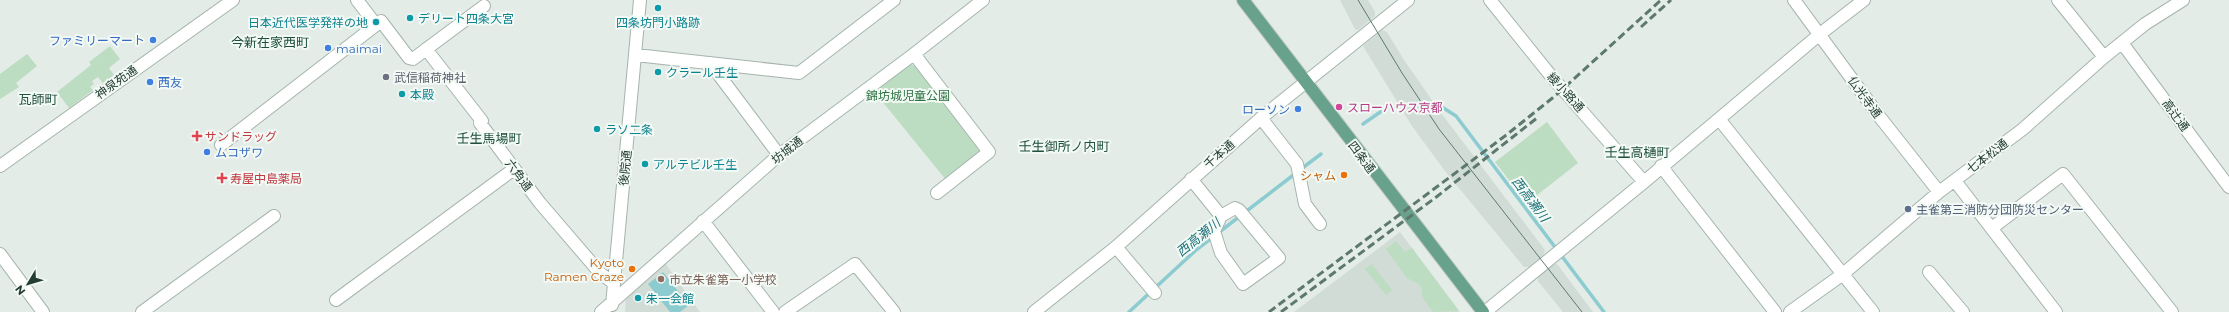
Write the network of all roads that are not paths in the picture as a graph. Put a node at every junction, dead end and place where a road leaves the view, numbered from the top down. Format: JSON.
{"nodes":[{"id":1,"x":233,"y":0,"type":"edge"},
{"id":2,"x":357,"y":0,"type":"edge"},
{"id":3,"x":640,"y":0,"type":"edge"},
{"id":4,"x":894,"y":0,"type":"edge"},
{"id":5,"x":982,"y":0,"type":"edge"},
{"id":6,"x":1243,"y":0,"type":"edge"},
{"id":7,"x":1408,"y":0,"type":"edge"},
{"id":8,"x":1490,"y":0,"type":"edge"},
{"id":9,"x":1794,"y":0,"type":"edge"},
{"id":10,"x":1864,"y":0,"type":"edge"},
{"id":11,"x":2058,"y":0,"type":"edge"},
{"id":12,"x":2183,"y":0,"type":"edge"},
{"id":13,"x":484,"y":6,"type":"dead end"},
{"id":14,"x":376,"y":25,"type":"junction"},
{"id":15,"x":1820,"y":34,"type":"junction"},
{"id":16,"x":2122,"y":43,"type":"junction"},
{"id":17,"x":426,"y":49,"type":"junction"},
{"id":18,"x":914,"y":54,"type":"junction"},
{"id":19,"x":636,"y":55,"type":"junction"},
{"id":20,"x":2104,"y":57,"type":"junction"},
{"id":21,"x":710,"y":63,"type":"junction"},
{"id":22,"x":1305,"y":83,"type":"junction"},
{"id":23,"x":1261,"y":118,"type":"junction"},
{"id":24,"x":1718,"y":119,"type":"junction"},
{"id":25,"x":221,"y":145,"type":"dead end"},
{"id":26,"x":779,"y":155,"type":"junction"},
{"id":27,"x":0,"y":166,"type":"edge"},
{"id":28,"x":1661,"y":166,"type":"junction"},
{"id":29,"x":514,"y":168,"type":"junction"},
{"id":30,"x":1191,"y":179,"type":"junction"},
{"id":31,"x":1955,"y":181,"type":"junction"},
{"id":32,"x":1644,"y":182,"type":"junction"},
{"id":33,"x":2229,"y":187,"type":"edge"},
{"id":34,"x":1939,"y":192,"type":"junction"},
{"id":35,"x":937,"y":193,"type":"dead end"},
{"id":36,"x":274,"y":216,"type":"dead end"},
{"id":37,"x":1221,"y":216,"type":"junction"},
{"id":38,"x":703,"y":221,"type":"junction"},
{"id":39,"x":1320,"y":224,"type":"dead end"},
{"id":40,"x":1992,"y":228,"type":"junction"},
{"id":41,"x":1116,"y":247,"type":"junction"},
{"id":42,"x":0,"y":254,"type":"edge"},
{"id":43,"x":1929,"y":272,"type":"dead end"},
{"id":44,"x":1843,"y":274,"type":"junction"},
{"id":45,"x":614,"y":283,"type":"junction"},
{"id":46,"x":1152,"y":288,"type":"dead end"},
{"id":47,"x":336,"y":300,"type":"dead end"},
{"id":48,"x":612,"y":307,"type":"edge"},
{"id":49,"x":43,"y":312,"type":"edge"},
{"id":50,"x":142,"y":312,"type":"edge"},
{"id":51,"x":601,"y":312,"type":"edge"},
{"id":52,"x":773,"y":312,"type":"edge"},
{"id":53,"x":785,"y":312,"type":"edge"},
{"id":54,"x":894,"y":312,"type":"edge"},
{"id":55,"x":1034,"y":312,"type":"edge"},
{"id":56,"x":1484,"y":312,"type":"edge"},
{"id":57,"x":1775,"y":312,"type":"edge"},
{"id":58,"x":1790,"y":312,"type":"edge"},
{"id":59,"x":1872,"y":312,"type":"edge"},
{"id":60,"x":1963,"y":312,"type":"edge"},
{"id":61,"x":2056,"y":312,"type":"edge"},
{"id":62,"x":2172,"y":312,"type":"edge"}],
"edges":[{"from":1,"to":27,"type":"street","name":"神泉苑通"},
{"from":2,"to":14,"type":"street"},
{"from":3,"to":19,"type":"street","name":"後院通"},
{"from":4,"to":21,"type":"street"},
{"from":5,"to":18,"type":"street","name":"坊城通"},
{"from":6,"to":22,"type":"main road","name":"四条通"},
{"from":7,"to":22,"type":"street","name":"千本通"},
{"from":8,"to":32,"type":"street","name":"綾小路通"},
{"from":9,"to":15,"type":"street","name":"仏光寺通"},
{"from":10,"to":15,"type":"street"},
{"from":11,"to":20,"type":"street"},
{"from":12,"to":16,"type":"street","name":"七本松通"},
{"from":13,"to":17,"type":"street"},
{"from":14,"to":17,"type":"street"},
{"from":14,"to":25,"type":"street"},
{"from":15,"to":24,"type":"street"},
{"from":15,"to":34,"type":"street","name":"仏光寺通"},
{"from":16,"to":20,"type":"street","name":"七本松通"},
{"from":16,"to":33,"type":"street","name":"高辻通"},
{"from":17,"to":29,"type":"street","name":"六角通"},
{"from":18,"to":26,"type":"street","name":"坊城通"},
{"from":18,"to":35,"type":"street"},
{"from":19,"to":21,"type":"street"},
{"from":19,"to":45,"type":"street","name":"後院通"},
{"from":20,"to":31,"type":"street","name":"七本松通"},
{"from":21,"to":26,"type":"street"},
{"from":22,"to":23,"type":"street","name":"千本通"},
{"from":22,"to":56,"type":"main road","name":"四条通"},
{"from":23,"to":30,"type":"street","name":"千本通"},
{"from":23,"to":39,"type":"street"},
{"from":24,"to":28,"type":"street"},
{"from":24,"to":44,"type":"street"},
{"from":26,"to":38,"type":"street","name":"坊城通"},
{"from":28,"to":32,"type":"street"},
{"from":28,"to":57,"type":"street"},
{"from":29,"to":45,"type":"street","name":"六角通"},
{"from":29,"to":47,"type":"street"},
{"from":30,"to":37,"type":"street"},
{"from":30,"to":41,"type":"street","name":"千本通"},
{"from":31,"to":34,"type":"street","name":"七本松通"},
{"from":31,"to":40,"type":"street"},
{"from":32,"to":56,"type":"street"},
{"from":34,"to":44,"type":"street","name":"七本松通"},
{"from":36,"to":50,"type":"street"},
{"from":37,"to":37,"type":"street"},
{"from":38,"to":48,"type":"street","name":"坊城通"},
{"from":38,"to":52,"type":"street"},
{"from":40,"to":61,"type":"street"},
{"from":40,"to":62,"type":"street"},
{"from":41,"to":46,"type":"street"},
{"from":41,"to":55,"type":"street","name":"千本通"},
{"from":42,"to":49,"type":"street"},
{"from":43,"to":60,"type":"street"},
{"from":44,"to":58,"type":"street","name":"七本松通"},
{"from":44,"to":59,"type":"street"},
{"from":45,"to":48,"type":"street","name":"後院通"},
{"from":48,"to":51,"type":"street","name":"坊城通"},
{"from":53,"to":54,"type":"street"}]}
